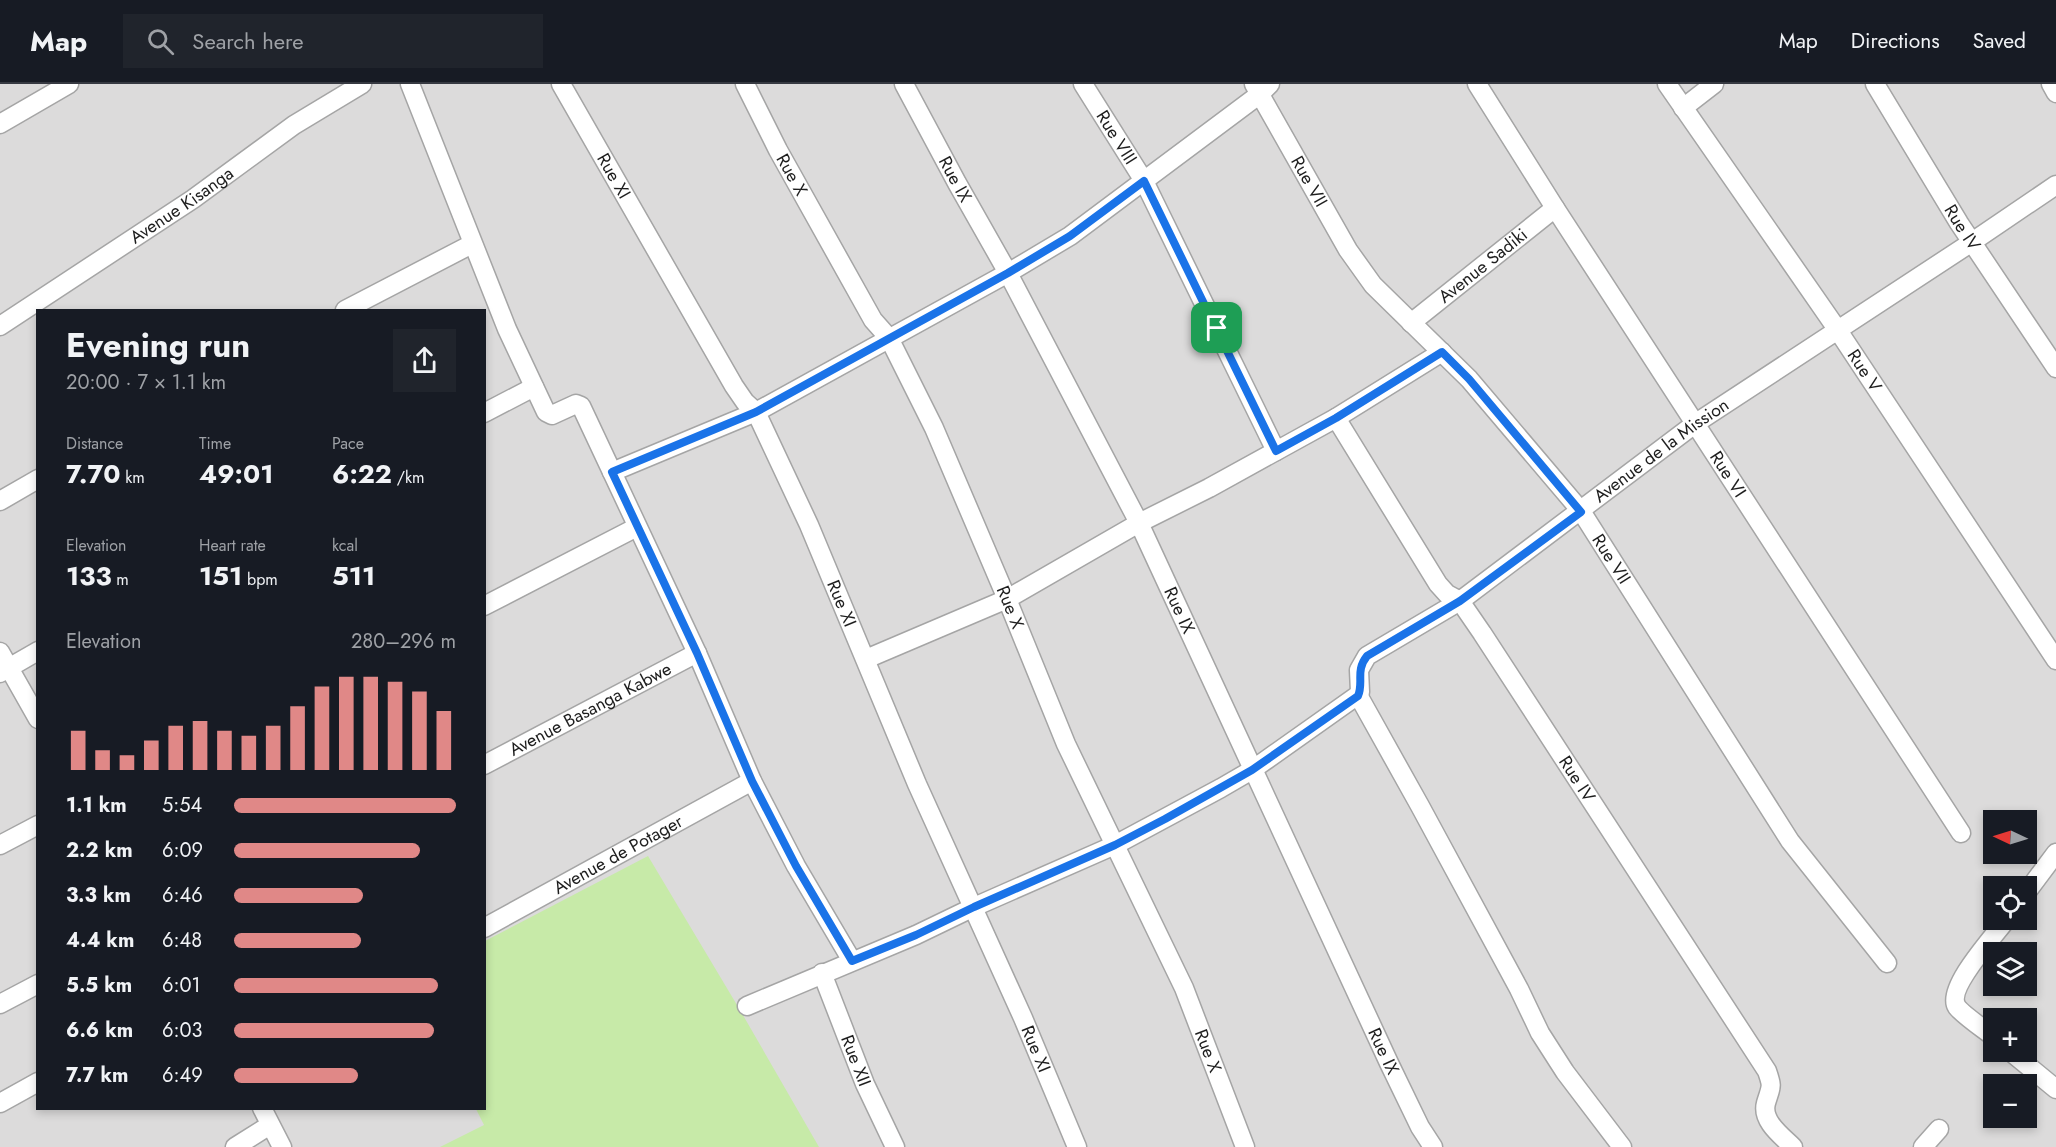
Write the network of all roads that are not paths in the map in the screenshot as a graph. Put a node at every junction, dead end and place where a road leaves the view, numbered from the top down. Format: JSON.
{"nodes":[{"id":1,"x":69,"y":84,"type":"edge"},
{"id":2,"x":362,"y":84,"type":"edge"},
{"id":3,"x":410,"y":84,"type":"edge"},
{"id":4,"x":561,"y":84,"type":"edge"},
{"id":5,"x":746,"y":84,"type":"edge"},
{"id":6,"x":904,"y":84,"type":"edge"},
{"id":7,"x":1083,"y":84,"type":"edge"},
{"id":8,"x":1477,"y":84,"type":"edge"},
{"id":9,"x":1668,"y":84,"type":"edge"},
{"id":10,"x":1714,"y":84,"type":"edge"},
{"id":11,"x":1875,"y":84,"type":"edge"},
{"id":12,"x":2050,"y":84,"type":"edge"},
{"id":13,"x":1261,"y":87,"type":"edge"},
{"id":14,"x":2056,"y":93,"type":"edge"},
{"id":15,"x":1683,"y":108,"type":"junction"},
{"id":16,"x":0,"y":124,"type":"edge"},
{"id":17,"x":1144,"y":181,"type":"junction"},
{"id":18,"x":2056,"y":184,"type":"edge"},
{"id":19,"x":1554,"y":208,"type":"junction"},
{"id":20,"x":1972,"y":242,"type":"junction"},
{"id":21,"x":472,"y":244,"type":"junction"},
{"id":22,"x":1008,"y":273,"type":"junction"},
{"id":23,"x":347,"y":309,"type":"edge"},
{"id":24,"x":1411,"y":323,"type":"junction"},
{"id":25,"x":0,"y":326,"type":"edge"},
{"id":26,"x":1837,"y":329,"type":"junction"},
{"id":27,"x":889,"y":338,"type":"junction"},
{"id":28,"x":1442,"y":352,"type":"junction"},
{"id":29,"x":2056,"y":368,"type":"edge"},
{"id":30,"x":534,"y":387,"type":"junction"},
{"id":31,"x":486,"y":412,"type":"edge"},
{"id":32,"x":756,"y":412,"type":"junction"},
{"id":33,"x":1336,"y":418,"type":"junction"},
{"id":34,"x":1696,"y":423,"type":"junction"},
{"id":35,"x":1276,"y":451,"type":"junction"},
{"id":36,"x":612,"y":472,"type":"junction"},
{"id":37,"x":36,"y":480,"type":"edge"},
{"id":38,"x":0,"y":501,"type":"edge"},
{"id":39,"x":1581,"y":512,"type":"junction"},
{"id":40,"x":1139,"y":523,"type":"junction"},
{"id":41,"x":637,"y":527,"type":"junction"},
{"id":42,"x":1007,"y":599,"type":"junction"},
{"id":43,"x":1460,"y":601,"type":"junction"},
{"id":44,"x":486,"y":605,"type":"edge"},
{"id":45,"x":0,"y":652,"type":"edge"},
{"id":46,"x":36,"y":652,"type":"edge"},
{"id":47,"x":697,"y":653,"type":"junction"},
{"id":48,"x":866,"y":659,"type":"junction"},
{"id":49,"x":2056,"y":660,"type":"edge"},
{"id":50,"x":5,"y":670,"type":"edge"},
{"id":51,"x":1358,"y":696,"type":"junction"},
{"id":52,"x":36,"y":716,"type":"edge"},
{"id":53,"x":486,"y":764,"type":"edge"},
{"id":54,"x":1252,"y":770,"type":"junction"},
{"id":55,"x":752,"y":781,"type":"junction"},
{"id":56,"x":36,"y":826,"type":"edge"},
{"id":57,"x":1961,"y":833,"type":"dead end"},
{"id":58,"x":0,"y":845,"type":"edge"},
{"id":59,"x":1115,"y":845,"type":"junction"},
{"id":60,"x":2056,"y":853,"type":"edge"},
{"id":61,"x":2037,"y":878,"type":"edge"},
{"id":62,"x":974,"y":907,"type":"junction"},
{"id":63,"x":486,"y":927,"type":"edge"},
{"id":64,"x":1998,"y":930,"type":"edge"},
{"id":65,"x":852,"y":961,"type":"junction"},
{"id":66,"x":1887,"y":963,"type":"dead end"},
{"id":67,"x":822,"y":974,"type":"junction"},
{"id":68,"x":36,"y":985,"type":"edge"},
{"id":69,"x":0,"y":1004,"type":"edge"},
{"id":70,"x":747,"y":1006,"type":"dead end"},
{"id":71,"x":1983,"y":1028,"type":"edge"},
{"id":72,"x":2023,"y":1062,"type":"edge"},
{"id":73,"x":36,"y":1083,"type":"edge"},
{"id":74,"x":2056,"y":1089,"type":"edge"},
{"id":75,"x":0,"y":1103,"type":"edge"},
{"id":76,"x":263,"y":1110,"type":"edge"},
{"id":77,"x":270,"y":1125,"type":"junction"},
{"id":78,"x":1939,"y":1129,"type":"dead end"},
{"id":79,"x":235,"y":1147,"type":"edge"},
{"id":80,"x":282,"y":1147,"type":"edge"},
{"id":81,"x":895,"y":1147,"type":"edge"},
{"id":82,"x":1077,"y":1147,"type":"edge"},
{"id":83,"x":1245,"y":1147,"type":"edge"},
{"id":84,"x":1433,"y":1147,"type":"edge"},
{"id":85,"x":1622,"y":1147,"type":"edge"},
{"id":86,"x":1793,"y":1147,"type":"edge"},
{"id":87,"x":1923,"y":1147,"type":"edge"}],
"edges":[{"from":1,"to":16,"type":"street"},
{"from":2,"to":25,"type":"street","name":"Avenue Kisanga"},
{"from":3,"to":21,"type":"street"},
{"from":4,"to":32,"type":"street","name":"Rue XI"},
{"from":5,"to":27,"type":"street","name":"Rue X"},
{"from":6,"to":22,"type":"street","name":"Rue IX"},
{"from":7,"to":17,"type":"street","name":"Rue VIII"},
{"from":8,"to":19,"type":"street","name":"Rue VI"},
{"from":9,"to":15,"type":"street","name":"Rue V"},
{"from":10,"to":15,"type":"street"},
{"from":11,"to":20,"type":"street","name":"Rue IV"},
{"from":12,"to":14,"type":"street"},
{"from":13,"to":17,"type":"street"},
{"from":13,"to":24,"type":"street","name":"Rue VII"},
{"from":15,"to":26,"type":"street","name":"Rue V"},
{"from":17,"to":22,"type":"street"},
{"from":17,"to":35,"type":"street","name":"Rue VIII"},
{"from":18,"to":20,"type":"street","name":"Avenue de la Mission"},
{"from":19,"to":24,"type":"street","name":"Avenue Sadiki"},
{"from":19,"to":34,"type":"street","name":"Rue VI"},
{"from":20,"to":26,"type":"street","name":"Avenue de la Mission"},
{"from":20,"to":29,"type":"street","name":"Rue IV"},
{"from":21,"to":23,"type":"street"},
{"from":21,"to":30,"type":"street"},
{"from":22,"to":27,"type":"street"},
{"from":22,"to":40,"type":"street","name":"Rue IX"},
{"from":24,"to":28,"type":"street","name":"Rue VII"},
{"from":26,"to":34,"type":"street","name":"Avenue de la Mission"},
{"from":26,"to":49,"type":"street","name":"Rue V"},
{"from":27,"to":32,"type":"street"},
{"from":27,"to":42,"type":"street","name":"Rue X"},
{"from":28,"to":33,"type":"street"},
{"from":28,"to":39,"type":"street","name":"Rue VII"},
{"from":30,"to":31,"type":"street"},
{"from":30,"to":36,"type":"street"},
{"from":32,"to":36,"type":"street"},
{"from":32,"to":48,"type":"street","name":"Rue XI"},
{"from":33,"to":35,"type":"street"},
{"from":33,"to":43,"type":"street","name":"Rue IV"},
{"from":34,"to":39,"type":"street","name":"Avenue de la Mission"},
{"from":34,"to":57,"type":"street","name":"Rue VI"},
{"from":35,"to":40,"type":"street"},
{"from":36,"to":41,"type":"street"},
{"from":37,"to":38,"type":"street"},
{"from":39,"to":43,"type":"street","name":"Avenue de la Mission"},
{"from":39,"to":66,"type":"street","name":"Rue VII"},
{"from":40,"to":42,"type":"street"},
{"from":40,"to":54,"type":"street","name":"Rue IX"},
{"from":41,"to":44,"type":"street"},
{"from":41,"to":47,"type":"street"},
{"from":42,"to":48,"type":"street"},
{"from":42,"to":59,"type":"street","name":"Rue X"},
{"from":43,"to":51,"type":"street","name":"Avenue de la Mission"},
{"from":43,"to":86,"type":"street","name":"Rue IV"},
{"from":45,"to":50,"type":"street"},
{"from":46,"to":50,"type":"street"},
{"from":47,"to":53,"type":"street","name":"Avenue Basanga Kabwe"},
{"from":47,"to":55,"type":"street"},
{"from":48,"to":62,"type":"street","name":"Rue XI"},
{"from":50,"to":52,"type":"street"},
{"from":51,"to":54,"type":"street"},
{"from":51,"to":85,"type":"street"},
{"from":54,"to":59,"type":"street"},
{"from":54,"to":84,"type":"street","name":"Rue IX"},
{"from":55,"to":63,"type":"street","name":"Avenue de Potager"},
{"from":55,"to":65,"type":"street"},
{"from":56,"to":58,"type":"street"},
{"from":59,"to":62,"type":"street"},
{"from":59,"to":83,"type":"street","name":"Rue X"},
{"from":60,"to":61,"type":"street"},
{"from":62,"to":65,"type":"street"},
{"from":62,"to":82,"type":"street","name":"Rue XI"},
{"from":64,"to":71,"type":"street"},
{"from":65,"to":67,"type":"street"},
{"from":67,"to":70,"type":"street"},
{"from":67,"to":81,"type":"street","name":"Rue XII"},
{"from":68,"to":69,"type":"street"},
{"from":72,"to":74,"type":"street"},
{"from":73,"to":75,"type":"street"},
{"from":76,"to":77,"type":"street"},
{"from":77,"to":79,"type":"street"},
{"from":77,"to":80,"type":"street"},
{"from":78,"to":87,"type":"street"}]}
